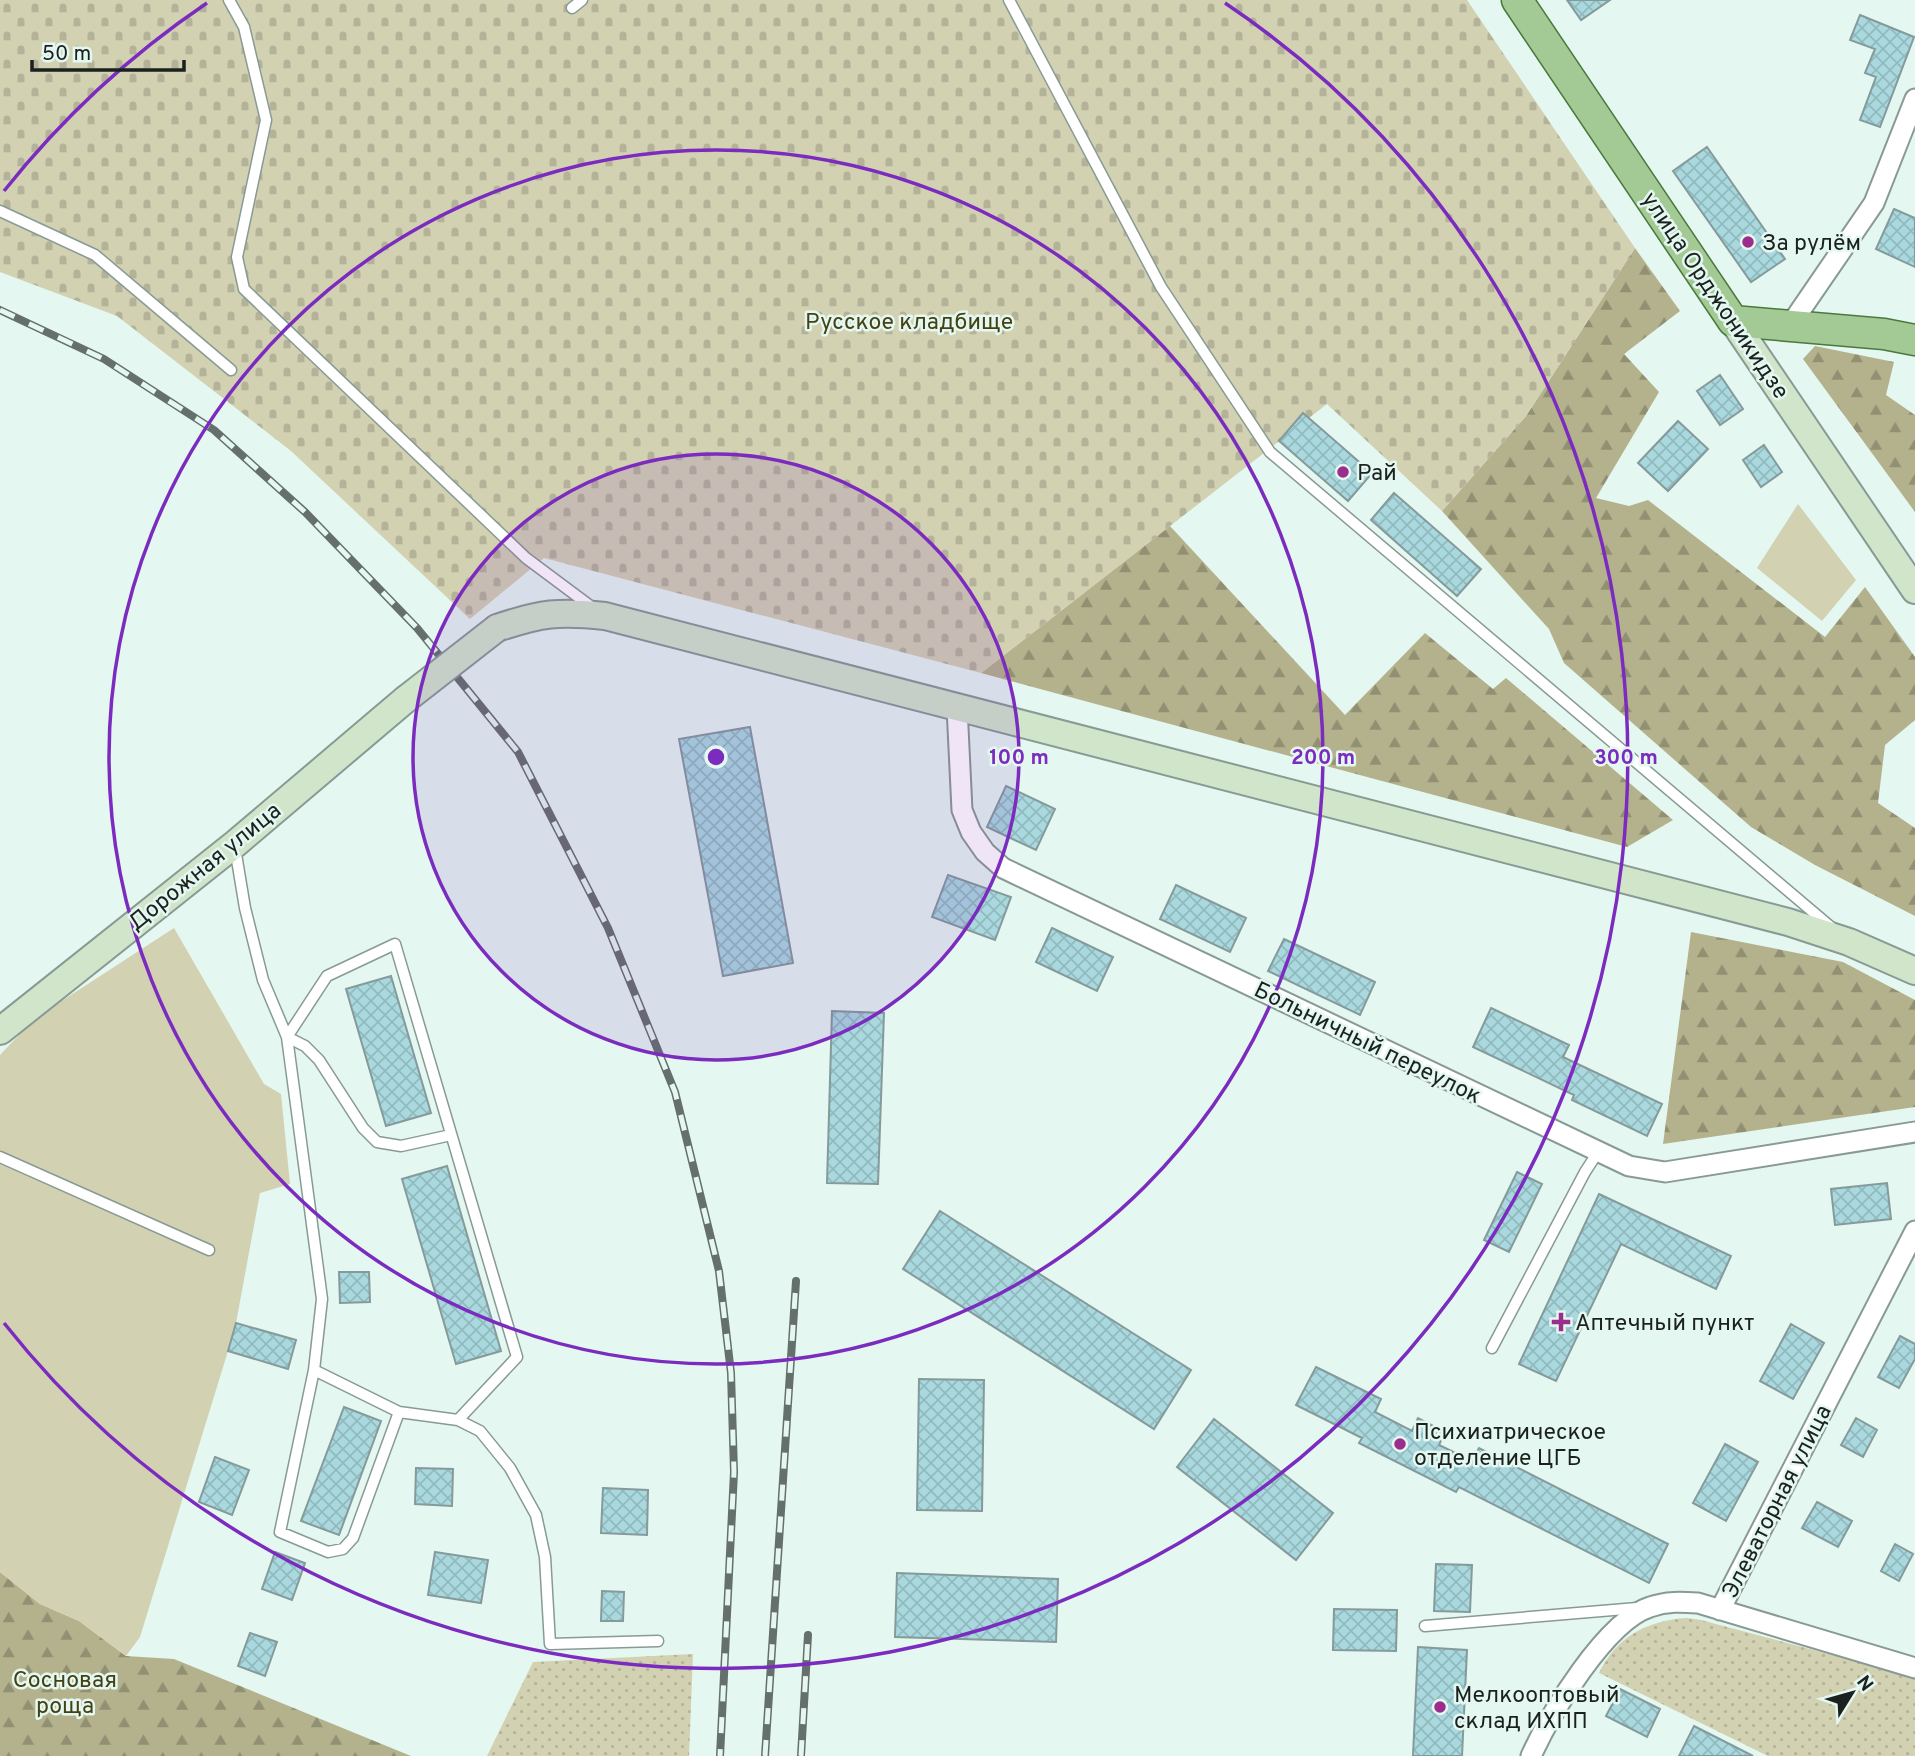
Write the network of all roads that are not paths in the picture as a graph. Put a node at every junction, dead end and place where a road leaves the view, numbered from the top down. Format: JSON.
{"nodes":[{"id":1,"x":229,"y":0,"type":"edge"},
{"id":2,"x":582,"y":0,"type":"edge"},
{"id":3,"x":1009,"y":0,"type":"edge"},
{"id":4,"x":1517,"y":0,"type":"edge"},
{"id":5,"x":572,"y":8,"type":"dead end"},
{"id":6,"x":1915,"y":99,"type":"edge"},
{"id":7,"x":0,"y":211,"type":"edge"},
{"id":8,"x":1733,"y":321,"type":"junction"},
{"id":9,"x":1791,"y":324,"type":"junction"},
{"id":10,"x":1915,"y":340,"type":"edge"},
{"id":11,"x":231,"y":370,"type":"dead end"},
{"id":12,"x":1915,"y":590,"type":"edge"},
{"id":13,"x":605,"y":616,"type":"junction"},
{"id":14,"x":957,"y":707,"type":"junction"},
{"id":15,"x":235,"y":844,"type":"junction"},
{"id":16,"x":1849,"y":942,"type":"junction"},
{"id":17,"x":1915,"y":971,"type":"edge"},
{"id":18,"x":0,"y":1031,"type":"edge"},
{"id":19,"x":287,"y":1037,"type":"junction"},
{"id":20,"x":1915,"y":1132,"type":"edge"},
{"id":21,"x":451,"y":1135,"type":"junction"},
{"id":22,"x":1598,"y":1152,"type":"junction"},
{"id":23,"x":0,"y":1157,"type":"edge"},
{"id":24,"x":1915,"y":1231,"type":"edge"},
{"id":25,"x":209,"y":1250,"type":"dead end"},
{"id":26,"x":1492,"y":1348,"type":"dead end"},
{"id":27,"x":314,"y":1370,"type":"junction"},
{"id":28,"x":400,"y":1412,"type":"junction"},
{"id":29,"x":458,"y":1420,"type":"junction"},
{"id":30,"x":1648,"y":1607,"type":"junction"},
{"id":31,"x":1720,"y":1610,"type":"junction"},
{"id":32,"x":1425,"y":1626,"type":"dead end"},
{"id":33,"x":658,"y":1641,"type":"dead end"},
{"id":34,"x":1915,"y":1668,"type":"edge"},
{"id":35,"x":1531,"y":1756,"type":"edge"}],
"edges":[{"from":1,"to":13,"type":"lane"},
{"from":2,"to":5,"type":"lane"},
{"from":3,"to":16,"type":"lane"},
{"from":4,"to":8,"type":"main road","name":"улица Орджоникидзе"},
{"from":6,"to":9,"type":"street"},
{"from":7,"to":11,"type":"lane"},
{"from":8,"to":9,"type":"main road"},
{"from":8,"to":12,"type":"street","name":"улица Орджоникидзе"},
{"from":9,"to":10,"type":"main road"},
{"from":13,"to":14,"type":"street","name":"Дорожная улица"},
{"from":13,"to":15,"type":"street","name":"Дорожная улица","bridge":true},
{"from":14,"to":16,"type":"street","name":"Дорожная улица"},
{"from":14,"to":22,"type":"street","name":"Больничный переулок"},
{"from":15,"to":18,"type":"street","name":"Дорожная улица"},
{"from":15,"to":19,"type":"lane"},
{"from":16,"to":17,"type":"street","name":"Дорожная улица"},
{"from":19,"to":21,"type":"lane"},
{"from":19,"to":21,"type":"lane"},
{"from":19,"to":27,"type":"lane"},
{"from":20,"to":22,"type":"street","name":"Больничный переулок"},
{"from":21,"to":29,"type":"lane"},
{"from":22,"to":26,"type":"lane"},
{"from":23,"to":25,"type":"lane"},
{"from":24,"to":31,"type":"street","name":"Элеваторная улица"},
{"from":27,"to":28,"type":"lane"},
{"from":27,"to":28,"type":"lane"},
{"from":28,"to":29,"type":"lane"},
{"from":29,"to":33,"type":"lane"},
{"from":30,"to":31,"type":"street","name":"Элеваторная улица"},
{"from":30,"to":32,"type":"lane"},
{"from":30,"to":35,"type":"street","name":"Элеваторная улица"},
{"from":31,"to":34,"type":"street"}]}
